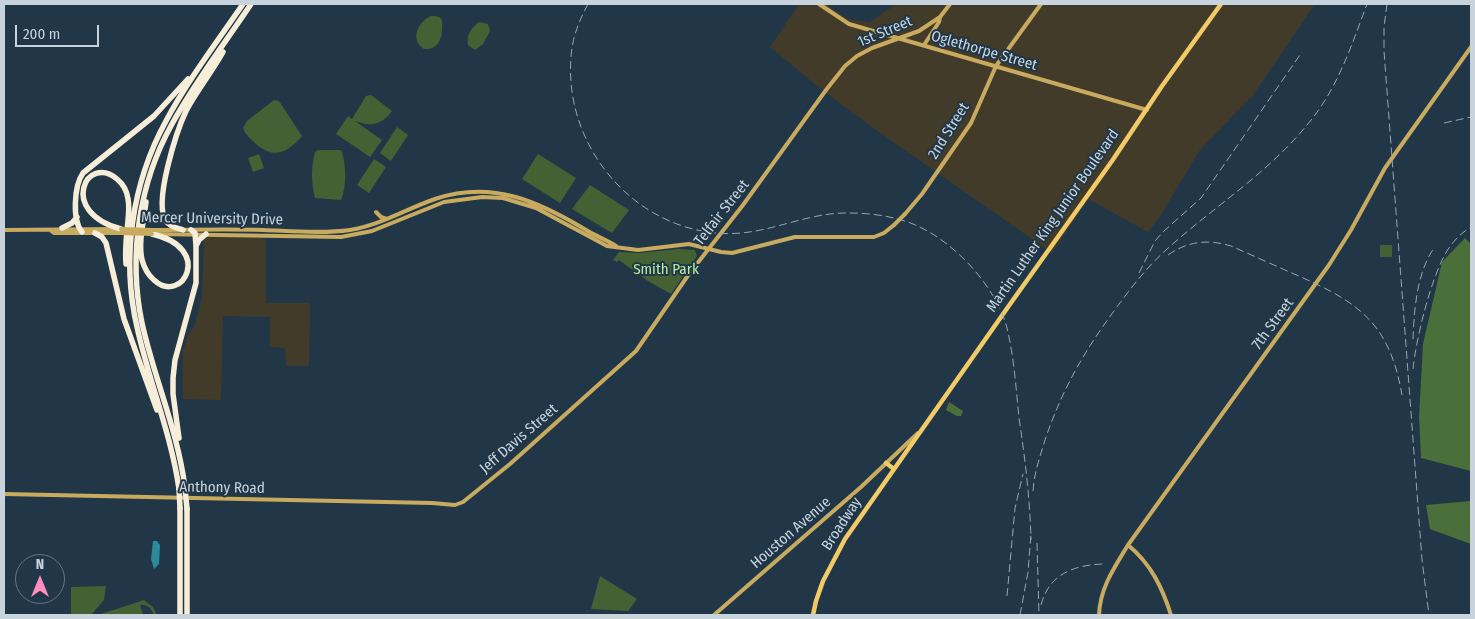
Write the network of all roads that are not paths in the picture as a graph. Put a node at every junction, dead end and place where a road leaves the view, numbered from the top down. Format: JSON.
{"nodes":[{"id":1,"x":244,"y":4,"type":"edge"},
{"id":2,"x":252,"y":4,"type":"edge"},
{"id":3,"x":819,"y":4,"type":"edge"},
{"id":4,"x":950,"y":4,"type":"edge"},
{"id":5,"x":1041,"y":4,"type":"edge"},
{"id":6,"x":1221,"y":4,"type":"edge"},
{"id":7,"x":940,"y":17,"type":"junction"},
{"id":8,"x":232,"y":33,"type":"junction"},
{"id":9,"x":885,"y":34,"type":"junction"},
{"id":10,"x":900,"y":38,"type":"junction"},
{"id":11,"x":885,"y":44,"type":"junction"},
{"id":12,"x":924,"y":45,"type":"junction"},
{"id":13,"x":1471,"y":47,"type":"edge"},
{"id":14,"x":206,"y":59,"type":"junction"},
{"id":15,"x":996,"y":66,"type":"junction"},
{"id":16,"x":831,"y":84,"type":"joint"},
{"id":17,"x":1147,"y":110,"type":"junction"},
{"id":18,"x":149,"y":179,"type":"junction"},
{"id":19,"x":376,"y":212,"type":"dead end"},
{"id":20,"x":76,"y":217,"type":"junction"},
{"id":21,"x":387,"y":219,"type":"junction"},
{"id":22,"x":62,"y":228,"type":"junction"},
{"id":23,"x":4,"y":230,"type":"edge"},
{"id":24,"x":50,"y":230,"type":"junction"},
{"id":25,"x":81,"y":230,"type":"junction"},
{"id":26,"x":183,"y":230,"type":"junction"},
{"id":27,"x":120,"y":231,"type":"junction"},
{"id":28,"x":95,"y":232,"type":"junction"},
{"id":29,"x":152,"y":232,"type":"junction"},
{"id":30,"x":193,"y":232,"type":"junction"},
{"id":31,"x":206,"y":234,"type":"junction"},
{"id":32,"x":196,"y":246,"type":"junction"},
{"id":33,"x":618,"y":248,"type":"junction"},
{"id":34,"x":709,"y":249,"type":"junction"},
{"id":35,"x":130,"y":282,"type":"junction"},
{"id":36,"x":608,"y":376,"type":"joint"},
{"id":37,"x":920,"y":432,"type":"junction"},
{"id":38,"x":171,"y":446,"type":"junction"},
{"id":39,"x":905,"y":452,"type":"junction"},
{"id":40,"x":895,"y":454,"type":"junction"},
{"id":41,"x":180,"y":458,"type":"junction"},
{"id":42,"x":886,"y":463,"type":"junction"},
{"id":43,"x":894,"y":469,"type":"junction"},
{"id":44,"x":182,"y":488,"type":"junction"},
{"id":45,"x":4,"y":494,"type":"edge"},
{"id":46,"x":439,"y":503,"type":"joint"},
{"id":47,"x":1128,"y":546,"type":"junction"},
{"id":48,"x":182,"y":615,"type":"edge"},
{"id":49,"x":714,"y":615,"type":"edge"},
{"id":50,"x":813,"y":615,"type":"edge"},
{"id":51,"x":1099,"y":615,"type":"edge"},
{"id":52,"x":1171,"y":615,"type":"edge"}],
"edges":[{"from":1,"to":14,"type":"highway"},
{"from":2,"to":8,"type":"highway"},
{"from":3,"to":9,"type":"street","name":"Oglethorpe Street"},
{"from":4,"to":7,"type":"street","name":"1st Street"},
{"from":5,"to":15,"type":"street","name":"2nd Street"},
{"from":6,"to":17,"type":"main road","name":"Martin Luther King Junior Boulevard"},
{"from":7,"to":10,"type":"street","name":"1st Street"},
{"from":7,"to":12,"type":"street"},
{"from":8,"to":18,"type":"highway"},
{"from":8,"to":26,"type":"highway"},
{"from":9,"to":10,"type":"street","name":"Oglethorpe Street"},
{"from":9,"to":11,"type":"street"},
{"from":10,"to":11,"type":"street","name":"1st Street"},
{"from":10,"to":12,"type":"street","name":"Oglethorpe Street"},
{"from":11,"to":16,"type":"street","name":"1st Street"},
{"from":12,"to":15,"type":"street","name":"Oglethorpe Street"},
{"from":13,"to":47,"type":"street","name":"7th Street"},
{"from":14,"to":20,"type":"highway"},
{"from":14,"to":35,"type":"highway"},
{"from":15,"to":17,"type":"street","name":"Oglethorpe Street"},
{"from":15,"to":34,"type":"street","name":"2nd Street","bridge":true},
{"from":16,"to":34,"type":"street","name":"Telfair Street"},
{"from":17,"to":37,"type":"main road","name":"Martin Luther King Junior Boulevard"},
{"from":18,"to":29,"type":"highway"},
{"from":18,"to":41,"type":"highway"},
{"from":19,"to":21,"type":"street"},
{"from":20,"to":22,"type":"highway"},
{"from":20,"to":25,"type":"highway"},
{"from":21,"to":30,"type":"street","name":"Mercer University Drive"},
{"from":21,"to":33,"type":"street","name":"Mercer University Drive"},
{"from":22,"to":24,"type":"street","name":"Mercer University Drive"},
{"from":22,"to":25,"type":"street","name":"Mercer University Drive"},
{"from":23,"to":24,"type":"street","name":"Mercer University Drive"},
{"from":24,"to":25,"type":"street","name":"Mercer University Drive"},
{"from":25,"to":27,"type":"street","name":"Mercer University Drive"},
{"from":25,"to":28,"type":"street","name":"Mercer University Drive"},
{"from":26,"to":29,"type":"street","name":"Mercer University Drive"},
{"from":26,"to":30,"type":"street","name":"Mercer University Drive"},
{"from":27,"to":28,"type":"street","name":"Mercer University Drive"},
{"from":27,"to":29,"type":"street","name":"Mercer University Drive","bridge":true},
{"from":27,"to":35,"type":"highway"},
{"from":28,"to":38,"type":"highway"},
{"from":29,"to":30,"type":"street","name":"Mercer University Drive"},
{"from":30,"to":31,"type":"street","name":"Mercer University Drive"},
{"from":30,"to":32,"type":"highway"},
{"from":31,"to":32,"type":"highway"},
{"from":31,"to":33,"type":"street","name":"Mercer University Drive"},
{"from":32,"to":41,"type":"highway"},
{"from":33,"to":34,"type":"street"},
{"from":34,"to":36,"type":"street","name":"Telfair Street"},
{"from":35,"to":38,"type":"highway"},
{"from":36,"to":46,"type":"street","name":"Jeff Davis Street"},
{"from":37,"to":39,"type":"main road","name":"Martin Luther King Junior Boulevard"},
{"from":37,"to":40,"type":"street","name":"Houston Avenue"},
{"from":38,"to":44,"type":"highway"},
{"from":39,"to":40,"type":"street"},
{"from":39,"to":43,"type":"main road","name":"Broadway"},
{"from":40,"to":42,"type":"street","name":"Houston Avenue"},
{"from":41,"to":44,"type":"highway"},
{"from":42,"to":43,"type":"main road"},
{"from":42,"to":49,"type":"street","name":"Houston Avenue"},
{"from":43,"to":50,"type":"main road","name":"Broadway"},
{"from":44,"to":48,"type":"highway","bridge":true},
{"from":45,"to":46,"type":"street","name":"Anthony Road"},
{"from":47,"to":51,"type":"street","name":"7th Street"},
{"from":47,"to":52,"type":"street"}]}
